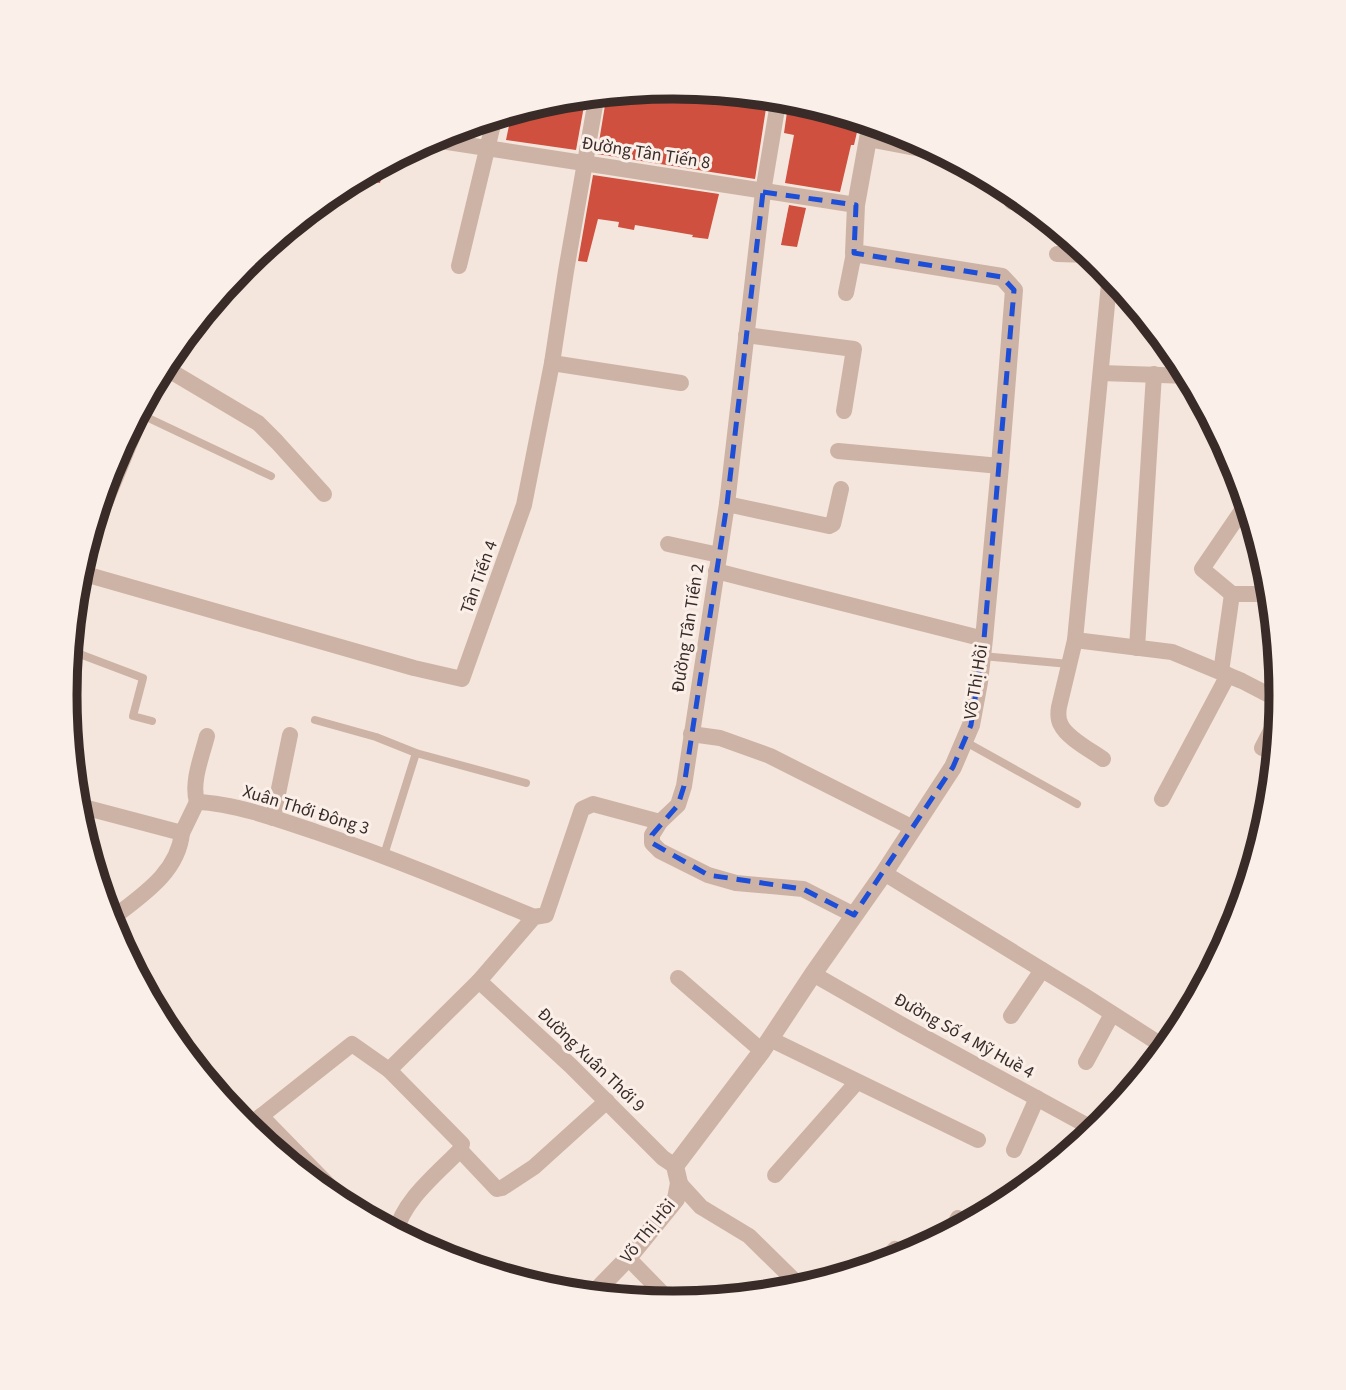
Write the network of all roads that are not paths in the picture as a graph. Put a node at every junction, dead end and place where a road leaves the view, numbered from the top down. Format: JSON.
{"nodes":[{"id":1,"x":595,"y":104,"type":"edge"},
{"id":2,"x":777,"y":108,"type":"edge"},
{"id":3,"x":493,"y":127,"type":"edge"},
{"id":4,"x":869,"y":132,"type":"edge"},
{"id":5,"x":449,"y":143,"type":"edge"},
{"id":6,"x":488,"y":149,"type":"junction"},
{"id":7,"x":584,"y":162,"type":"junction"},
{"id":8,"x":763,"y":192,"type":"junction"},
{"id":9,"x":856,"y":205,"type":"junction"},
{"id":10,"x":854,"y":253,"type":"junction"},
{"id":11,"x":1057,"y":254,"type":"dead end"},
{"id":12,"x":1074,"y":254,"type":"edge"},
{"id":13,"x":459,"y":266,"type":"dead end"},
{"id":14,"x":1109,"y":289,"type":"edge"},
{"id":15,"x":846,"y":293,"type":"dead end"},
{"id":16,"x":746,"y":335,"type":"junction"},
{"id":17,"x":552,"y":363,"type":"junction"},
{"id":18,"x":172,"y":372,"type":"edge"},
{"id":19,"x":1101,"y":373,"type":"junction"},
{"id":20,"x":1154,"y":374,"type":"junction"},
{"id":21,"x":1176,"y":375,"type":"edge"},
{"id":22,"x":681,"y":383,"type":"dead end"},
{"id":23,"x":844,"y":411,"type":"dead end"},
{"id":24,"x":145,"y":419,"type":"edge"},
{"id":25,"x":838,"y":451,"type":"dead end"},
{"id":26,"x":1000,"y":466,"type":"junction"},
{"id":27,"x":271,"y":476,"type":"dead end"},
{"id":28,"x":841,"y":489,"type":"dead end"},
{"id":29,"x":324,"y":494,"type":"dead end"},
{"id":30,"x":727,"y":504,"type":"junction"},
{"id":31,"x":1240,"y":513,"type":"edge"},
{"id":32,"x":668,"y":544,"type":"dead end"},
{"id":33,"x":719,"y":555,"type":"junction"},
{"id":34,"x":716,"y":571,"type":"junction"},
{"id":35,"x":89,"y":575,"type":"edge"},
{"id":36,"x":1232,"y":594,"type":"junction"},
{"id":37,"x":1260,"y":594,"type":"edge"},
{"id":38,"x":1075,"y":640,"type":"junction"},
{"id":39,"x":983,"y":648,"type":"junction"},
{"id":40,"x":1136,"y":648,"type":"junction"},
{"id":41,"x":78,"y":654,"type":"edge"},
{"id":42,"x":1069,"y":664,"type":"junction"},
{"id":43,"x":1225,"y":674,"type":"junction"},
{"id":44,"x":1269,"y":695,"type":"edge"},
{"id":45,"x":316,"y":720,"type":"dead end"},
{"id":46,"x":152,"y":721,"type":"dead end"},
{"id":47,"x":691,"y":734,"type":"junction"},
{"id":48,"x":290,"y":735,"type":"dead end"},
{"id":49,"x":207,"y":736,"type":"dead end"},
{"id":50,"x":1268,"y":737,"type":"edge"},
{"id":51,"x":964,"y":741,"type":"junction"},
{"id":52,"x":1262,"y":748,"type":"dead end"},
{"id":53,"x":416,"y":753,"type":"junction"},
{"id":54,"x":1103,"y":759,"type":"dead end"},
{"id":55,"x":526,"y":783,"type":"dead end"},
{"id":56,"x":1163,"y":799,"type":"dead end"},
{"id":57,"x":197,"y":802,"type":"junction"},
{"id":58,"x":1077,"y":804,"type":"dead end"},
{"id":59,"x":88,"y":808,"type":"edge"},
{"id":60,"x":273,"y":818,"type":"junction"},
{"id":61,"x":660,"y":822,"type":"junction"},
{"id":62,"x":913,"y":828,"type":"junction"},
{"id":63,"x":182,"y":833,"type":"junction"},
{"id":64,"x":384,"y":855,"type":"junction"},
{"id":65,"x":884,"y":873,"type":"junction"},
{"id":66,"x":119,"y":913,"type":"edge"},
{"id":67,"x":854,"y":915,"type":"junction"},
{"id":68,"x":534,"y":917,"type":"junction"},
{"id":69,"x":1042,"y":970,"type":"junction"},
{"id":70,"x":813,"y":974,"type":"junction"},
{"id":71,"x":678,"y":978,"type":"dead end"},
{"id":72,"x":479,"y":981,"type":"junction"},
{"id":73,"x":1112,"y":1014,"type":"junction"},
{"id":74,"x":1011,"y":1016,"type":"dead end"},
{"id":75,"x":1157,"y":1042,"type":"edge"},
{"id":76,"x":766,"y":1045,"type":"junction"},
{"id":77,"x":1086,"y":1062,"type":"dead end"},
{"id":78,"x":389,"y":1070,"type":"junction"},
{"id":79,"x":858,"y":1082,"type":"junction"},
{"id":80,"x":1037,"y":1098,"type":"junction"},
{"id":81,"x":607,"y":1101,"type":"junction"},
{"id":82,"x":261,"y":1116,"type":"junction"},
{"id":83,"x":256,"y":1120,"type":"edge"},
{"id":84,"x":1082,"y":1128,"type":"edge"},
{"id":85,"x":978,"y":1140,"type":"dead end"},
{"id":86,"x":460,"y":1150,"type":"junction"},
{"id":87,"x":1014,"y":1150,"type":"dead end"},
{"id":88,"x":316,"y":1173,"type":"edge"},
{"id":89,"x":677,"y":1175,"type":"junction"},
{"id":90,"x":775,"y":1175,"type":"dead end"},
{"id":91,"x":398,"y":1224,"type":"edge"},
{"id":92,"x":628,"y":1258,"type":"junction"},
{"id":93,"x":793,"y":1279,"type":"edge"},
{"id":94,"x":600,"y":1287,"type":"edge"},
{"id":95,"x":661,"y":1291,"type":"edge"}],
"edges":[{"from":1,"to":7,"type":"street","name":"Tân Tiến 4"},
{"from":2,"to":8,"type":"street","name":"Đường Tân Tiến 2"},
{"from":3,"to":6,"type":"street"},
{"from":4,"to":9,"type":"street"},
{"from":5,"to":6,"type":"street","name":"Đường Tân Tiến 8"},
{"from":6,"to":7,"type":"street","name":"Đường Tân Tiến 8"},
{"from":6,"to":13,"type":"street"},
{"from":7,"to":8,"type":"street","name":"Đường Tân Tiến 8"},
{"from":7,"to":17,"type":"street","name":"Tân Tiến 4"},
{"from":8,"to":9,"type":"street","name":"Đường Tân Tiến 8"},
{"from":8,"to":16,"type":"street","name":"Đường Tân Tiến 2"},
{"from":9,"to":10,"type":"street"},
{"from":10,"to":15,"type":"street"},
{"from":10,"to":26,"type":"street","name":"Võ Thị Hồi"},
{"from":11,"to":12,"type":"street"},
{"from":14,"to":19,"type":"street"},
{"from":16,"to":23,"type":"street"},
{"from":16,"to":30,"type":"street","name":"Đường Tân Tiến 2"},
{"from":17,"to":22,"type":"street"},
{"from":17,"to":35,"type":"street","name":"Tân Tiến 4"},
{"from":18,"to":29,"type":"street"},
{"from":19,"to":20,"type":"street"},
{"from":19,"to":38,"type":"street"},
{"from":20,"to":21,"type":"street"},
{"from":20,"to":40,"type":"street"},
{"from":24,"to":27,"type":"lane"},
{"from":25,"to":26,"type":"street"},
{"from":26,"to":39,"type":"street","name":"Võ Thị Hồi"},
{"from":28,"to":30,"type":"street"},
{"from":30,"to":33,"type":"street","name":"Đường Tân Tiến 2"},
{"from":31,"to":36,"type":"street"},
{"from":32,"to":33,"type":"street"},
{"from":33,"to":34,"type":"street","name":"Đường Tân Tiến 2"},
{"from":34,"to":39,"type":"street"},
{"from":34,"to":47,"type":"street","name":"Đường Tân Tiến 2"},
{"from":36,"to":37,"type":"street"},
{"from":36,"to":43,"type":"street"},
{"from":38,"to":40,"type":"street"},
{"from":38,"to":42,"type":"street"},
{"from":39,"to":42,"type":"lane"},
{"from":39,"to":51,"type":"street","name":"Võ Thị Hồi"},
{"from":40,"to":43,"type":"street"},
{"from":41,"to":46,"type":"lane"},
{"from":42,"to":54,"type":"street"},
{"from":43,"to":44,"type":"street"},
{"from":43,"to":56,"type":"street"},
{"from":45,"to":53,"type":"lane"},
{"from":47,"to":61,"type":"street","name":"Đường Tân Tiến 2"},
{"from":47,"to":62,"type":"street"},
{"from":48,"to":60,"type":"street"},
{"from":49,"to":57,"type":"street"},
{"from":50,"to":52,"type":"street"},
{"from":51,"to":58,"type":"lane"},
{"from":51,"to":62,"type":"street","name":"Võ Thị Hồi"},
{"from":53,"to":55,"type":"lane"},
{"from":53,"to":64,"type":"lane"},
{"from":57,"to":60,"type":"street","name":"Xuân Thới Đông 3"},
{"from":57,"to":63,"type":"street"},
{"from":59,"to":63,"type":"street"},
{"from":60,"to":64,"type":"street","name":"Xuân Thới Đông 3"},
{"from":61,"to":67,"type":"street"},
{"from":61,"to":68,"type":"street"},
{"from":62,"to":65,"type":"street","name":"Võ Thị Hồi"},
{"from":63,"to":66,"type":"street"},
{"from":64,"to":68,"type":"street","name":"Xuân Thới Đông 3"},
{"from":65,"to":67,"type":"street","name":"Võ Thị Hồi"},
{"from":65,"to":69,"type":"street"},
{"from":67,"to":70,"type":"street","name":"Võ Thị Hồi"},
{"from":68,"to":72,"type":"street"},
{"from":69,"to":73,"type":"street"},
{"from":69,"to":74,"type":"street"},
{"from":70,"to":76,"type":"street","name":"Võ Thị Hồi"},
{"from":70,"to":80,"type":"street","name":"Đường Số 4 Mỹ Huề 4"},
{"from":71,"to":76,"type":"street"},
{"from":72,"to":78,"type":"street"},
{"from":72,"to":81,"type":"street","name":"Đường Xuân Thới 9"},
{"from":73,"to":75,"type":"street"},
{"from":73,"to":77,"type":"street"},
{"from":76,"to":79,"type":"street"},
{"from":76,"to":89,"type":"street","name":"Võ Thị Hồi"},
{"from":78,"to":82,"type":"street"},
{"from":78,"to":86,"type":"street"},
{"from":79,"to":85,"type":"street"},
{"from":79,"to":90,"type":"street"},
{"from":80,"to":84,"type":"street","name":"Đường Số 4 Mỹ Huề 4"},
{"from":80,"to":87,"type":"street"},
{"from":81,"to":86,"type":"street"},
{"from":81,"to":89,"type":"street","name":"Đường Xuân Thới 9"},
{"from":82,"to":83,"type":"street"},
{"from":82,"to":88,"type":"street"},
{"from":86,"to":91,"type":"street"},
{"from":89,"to":92,"type":"street","name":"Võ Thị Hồi"},
{"from":89,"to":93,"type":"street","name":"Đường Xuân Thới 9"},
{"from":92,"to":94,"type":"street","name":"Võ Thị Hồi"},
{"from":92,"to":95,"type":"street"}]}
